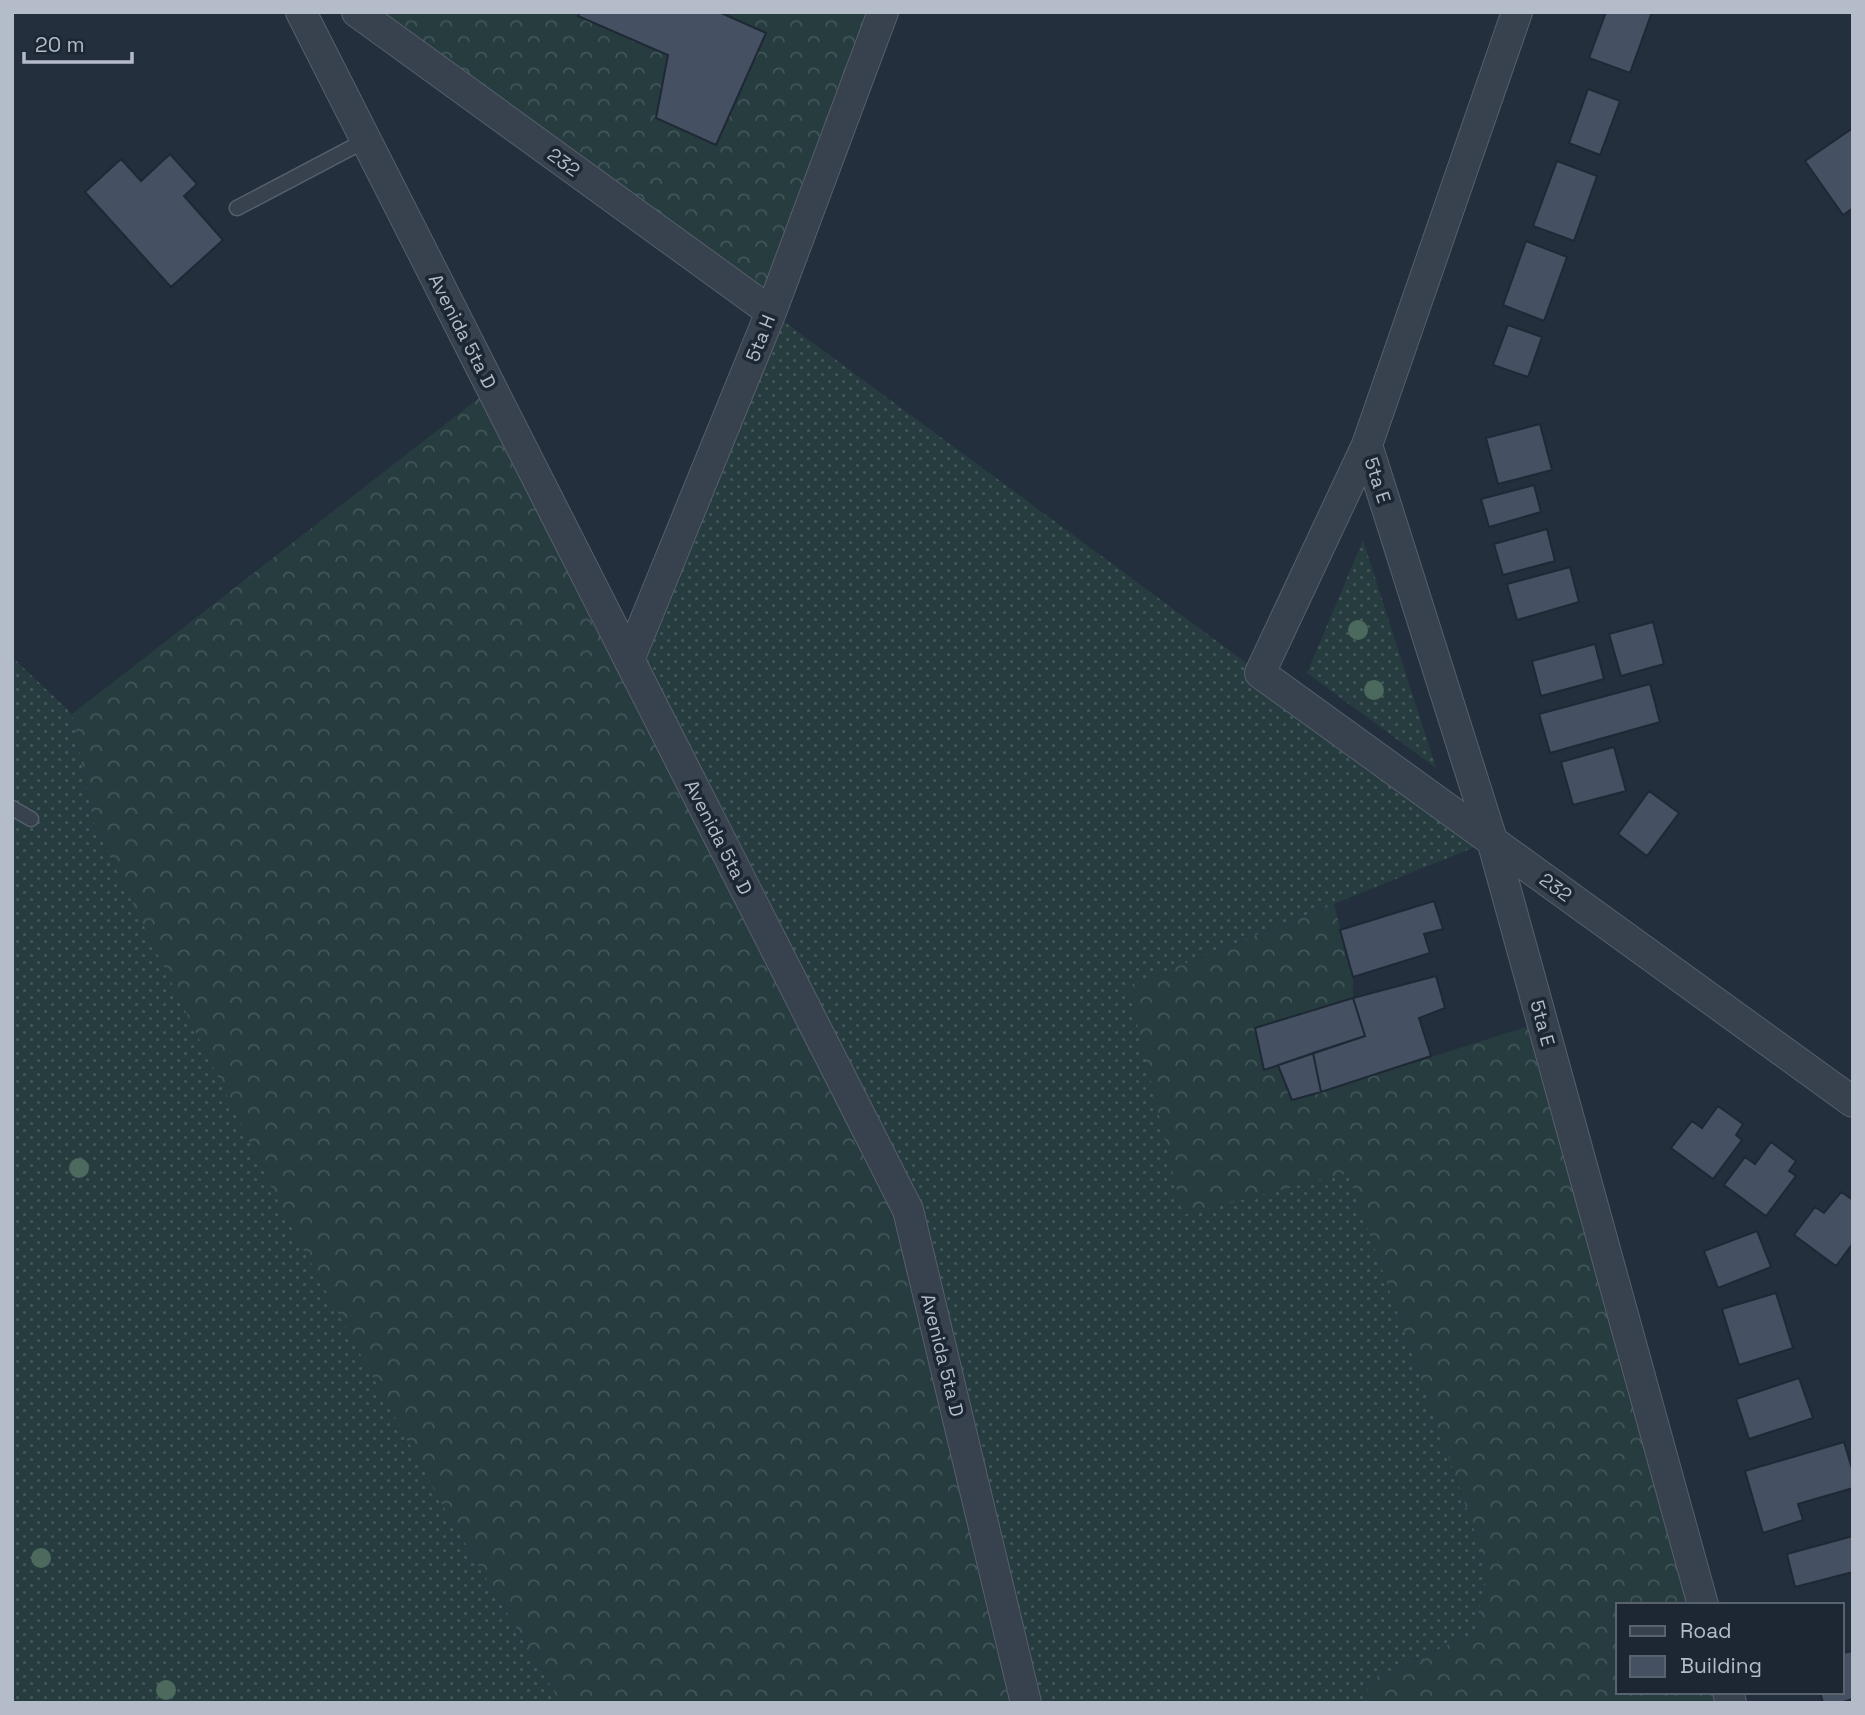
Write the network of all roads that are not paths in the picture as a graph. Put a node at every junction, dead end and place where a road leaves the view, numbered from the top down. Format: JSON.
{"nodes":[{"id":1,"x":301,"y":12,"type":"edge"},
{"id":2,"x":358,"y":12,"type":"edge"},
{"id":3,"x":883,"y":12,"type":"edge"},
{"id":4,"x":1517,"y":12,"type":"edge"},
{"id":5,"x":366,"y":140,"type":"junction"},
{"id":6,"x":237,"y":208,"type":"dead end"},
{"id":7,"x":771,"y":312,"type":"junction"},
{"id":8,"x":1367,"y":445,"type":"junction"},
{"id":9,"x":629,"y":660,"type":"junction"},
{"id":10,"x":1259,"y":673,"type":"joint"},
{"id":11,"x":12,"y":807,"type":"edge"},
{"id":12,"x":31,"y":819,"type":"dead end"},
{"id":13,"x":1492,"y":840,"type":"junction"},
{"id":14,"x":1853,"y":1102,"type":"edge"},
{"id":15,"x":1702,"y":1603,"type":"edge"},
{"id":16,"x":1026,"y":1703,"type":"edge"}],
"edges":[{"from":1,"to":5,"type":"street","name":"Avenida 5ta D"},
{"from":2,"to":7,"type":"street","name":"232"},
{"from":3,"to":7,"type":"street","name":"5ta H"},
{"from":4,"to":8,"type":"street","name":"5ta E"},
{"from":5,"to":6,"type":"lane"},
{"from":5,"to":9,"type":"street","name":"Avenida 5ta D"},
{"from":7,"to":9,"type":"street","name":"5ta H"},
{"from":8,"to":10,"type":"street","name":"5ta E"},
{"from":8,"to":13,"type":"street","name":"5ta E"},
{"from":9,"to":16,"type":"street","name":"Avenida 5ta D"},
{"from":10,"to":13,"type":"street","name":"232"},
{"from":11,"to":12,"type":"lane"},
{"from":13,"to":14,"type":"street","name":"232"},
{"from":13,"to":15,"type":"street","name":"5ta E"}]}
